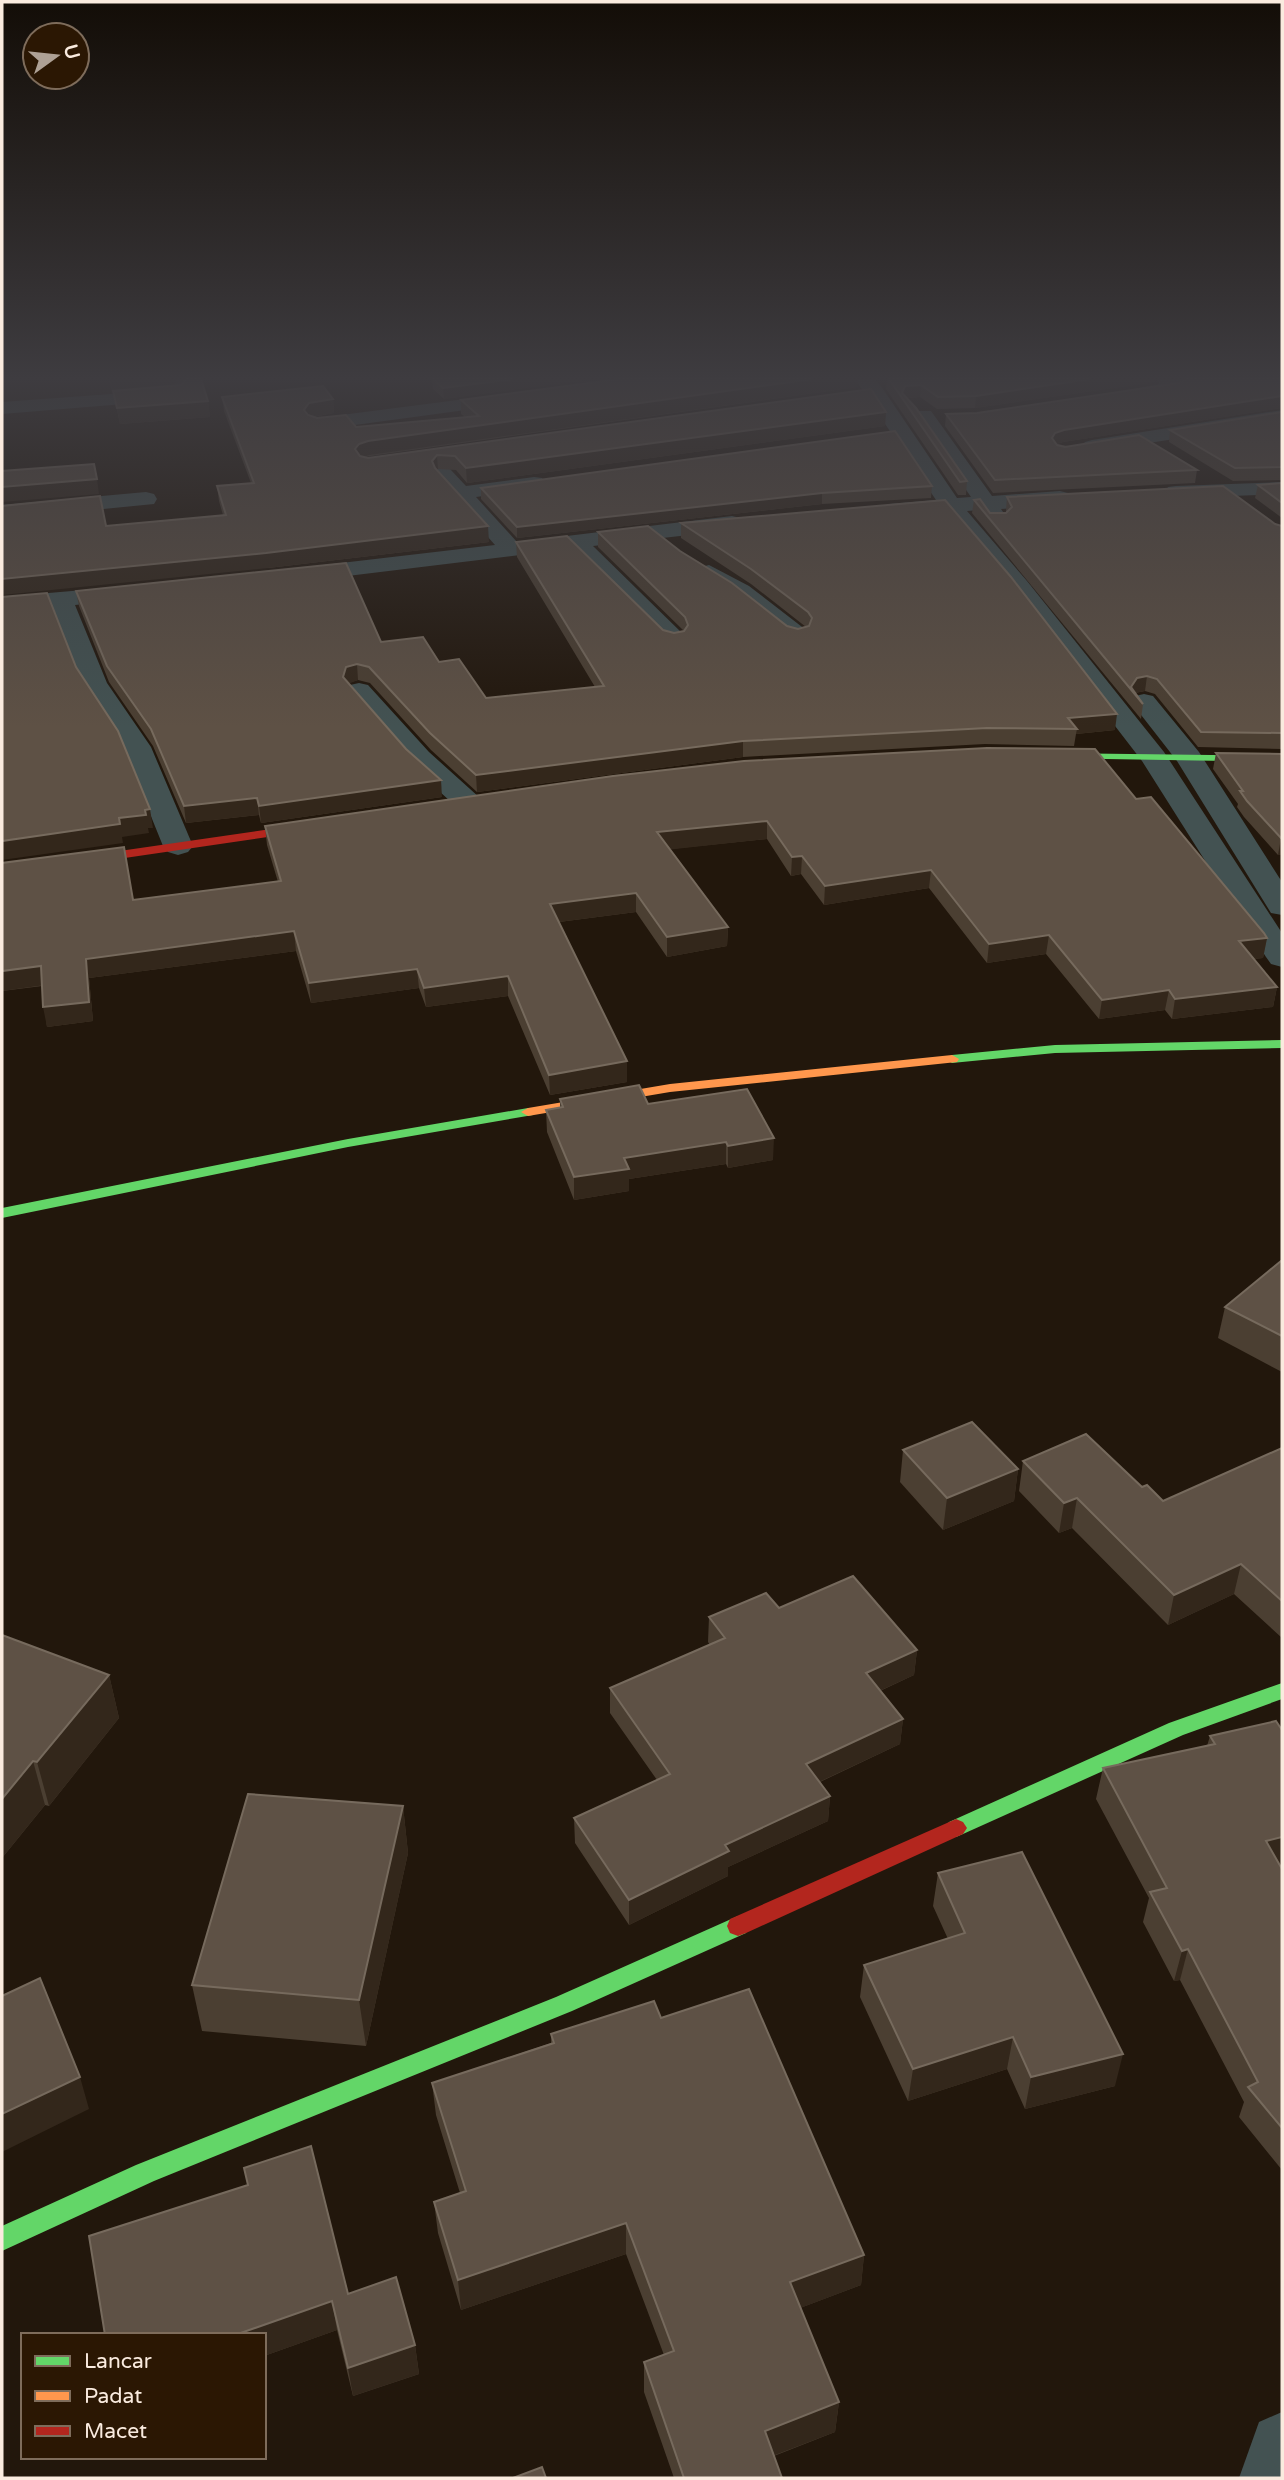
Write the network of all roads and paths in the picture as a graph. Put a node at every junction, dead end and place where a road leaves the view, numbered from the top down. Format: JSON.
{"nodes":[{"id":1,"x":462,"y":495,"type":"edge"},
{"id":2,"x":944,"y":495,"type":"edge"},
{"id":3,"x":979,"y":495,"type":"edge"},
{"id":4,"x":1233,"y":495,"type":"edge"},
{"id":5,"x":1087,"y":497,"type":"edge"},
{"id":6,"x":146,"y":499,"type":"dead end"},
{"id":7,"x":985,"y":504,"type":"junction"},
{"id":8,"x":951,"y":506,"type":"junction"},
{"id":9,"x":1254,"y":510,"type":"edge"},
{"id":10,"x":874,"y":511,"type":"edge"},
{"id":11,"x":2,"y":512,"type":"edge"},
{"id":12,"x":751,"y":521,"type":"edge"},
{"id":13,"x":654,"y":531,"type":"junction"},
{"id":14,"x":1011,"y":536,"type":"edge"},
{"id":15,"x":573,"y":540,"type":"junction"},
{"id":16,"x":509,"y":548,"type":"junction"},
{"id":17,"x":282,"y":577,"type":"edge"},
{"id":18,"x":156,"y":590,"type":"edge"},
{"id":19,"x":61,"y":599,"type":"junction"},
{"id":20,"x":2,"y":604,"type":"edge"},
{"id":21,"x":797,"y":635,"type":"edge"},
{"id":22,"x":674,"y":639,"type":"edge"},
{"id":23,"x":1129,"y":684,"type":"edge"},
{"id":24,"x":359,"y":691,"type":"edge"},
{"id":25,"x":1038,"y":756,"type":"edge"},
{"id":26,"x":1154,"y":758,"type":"junction"},
{"id":27,"x":1189,"y":758,"type":"junction"},
{"id":28,"x":1282,"y":759,"type":"edge"},
{"id":29,"x":466,"y":804,"type":"edge"},
{"id":30,"x":339,"y":823,"type":"edge"},
{"id":31,"x":178,"y":846,"type":"junction"},
{"id":32,"x":2,"y":872,"type":"edge"},
{"id":33,"x":1282,"y":906,"type":"edge"},
{"id":34,"x":1282,"y":957,"type":"edge"},
{"id":35,"x":1282,"y":1044,"type":"edge"},
{"id":36,"x":2,"y":1213,"type":"edge"},
{"id":37,"x":1282,"y":1691,"type":"edge"},
{"id":38,"x":2,"y":2239,"type":"edge"},
{"id":39,"x":1282,"y":2445,"type":"edge"},
{"id":40,"x":1272,"y":2478,"type":"edge"}],
"edges":[{"from":1,"to":16,"type":"street"},
{"from":2,"to":8,"type":"street"},
{"from":3,"to":7,"type":"street"},
{"from":4,"to":9,"type":"street"},
{"from":5,"to":7,"type":"street"},
{"from":6,"to":11,"type":"street"},
{"from":7,"to":8,"type":"street"},
{"from":7,"to":14,"type":"street"},
{"from":8,"to":10,"type":"street"},
{"from":8,"to":26,"type":"street"},
{"from":12,"to":13,"type":"street"},
{"from":13,"to":15,"type":"street"},
{"from":13,"to":21,"type":"street"},
{"from":15,"to":16,"type":"street"},
{"from":15,"to":22,"type":"street"},
{"from":16,"to":17,"type":"street"},
{"from":18,"to":19,"type":"street"},
{"from":19,"to":20,"type":"street"},
{"from":19,"to":31,"type":"street"},
{"from":23,"to":27,"type":"street"},
{"from":24,"to":29,"type":"street"},
{"from":25,"to":26,"type":"street"},
{"from":26,"to":27,"type":"street"},
{"from":26,"to":34,"type":"street"},
{"from":27,"to":28,"type":"street"},
{"from":27,"to":33,"type":"street"},
{"from":30,"to":31,"type":"street"},
{"from":31,"to":32,"type":"street"},
{"from":35,"to":36,"type":"street"},
{"from":37,"to":38,"type":"street"},
{"from":39,"to":40,"type":"street"}]}
